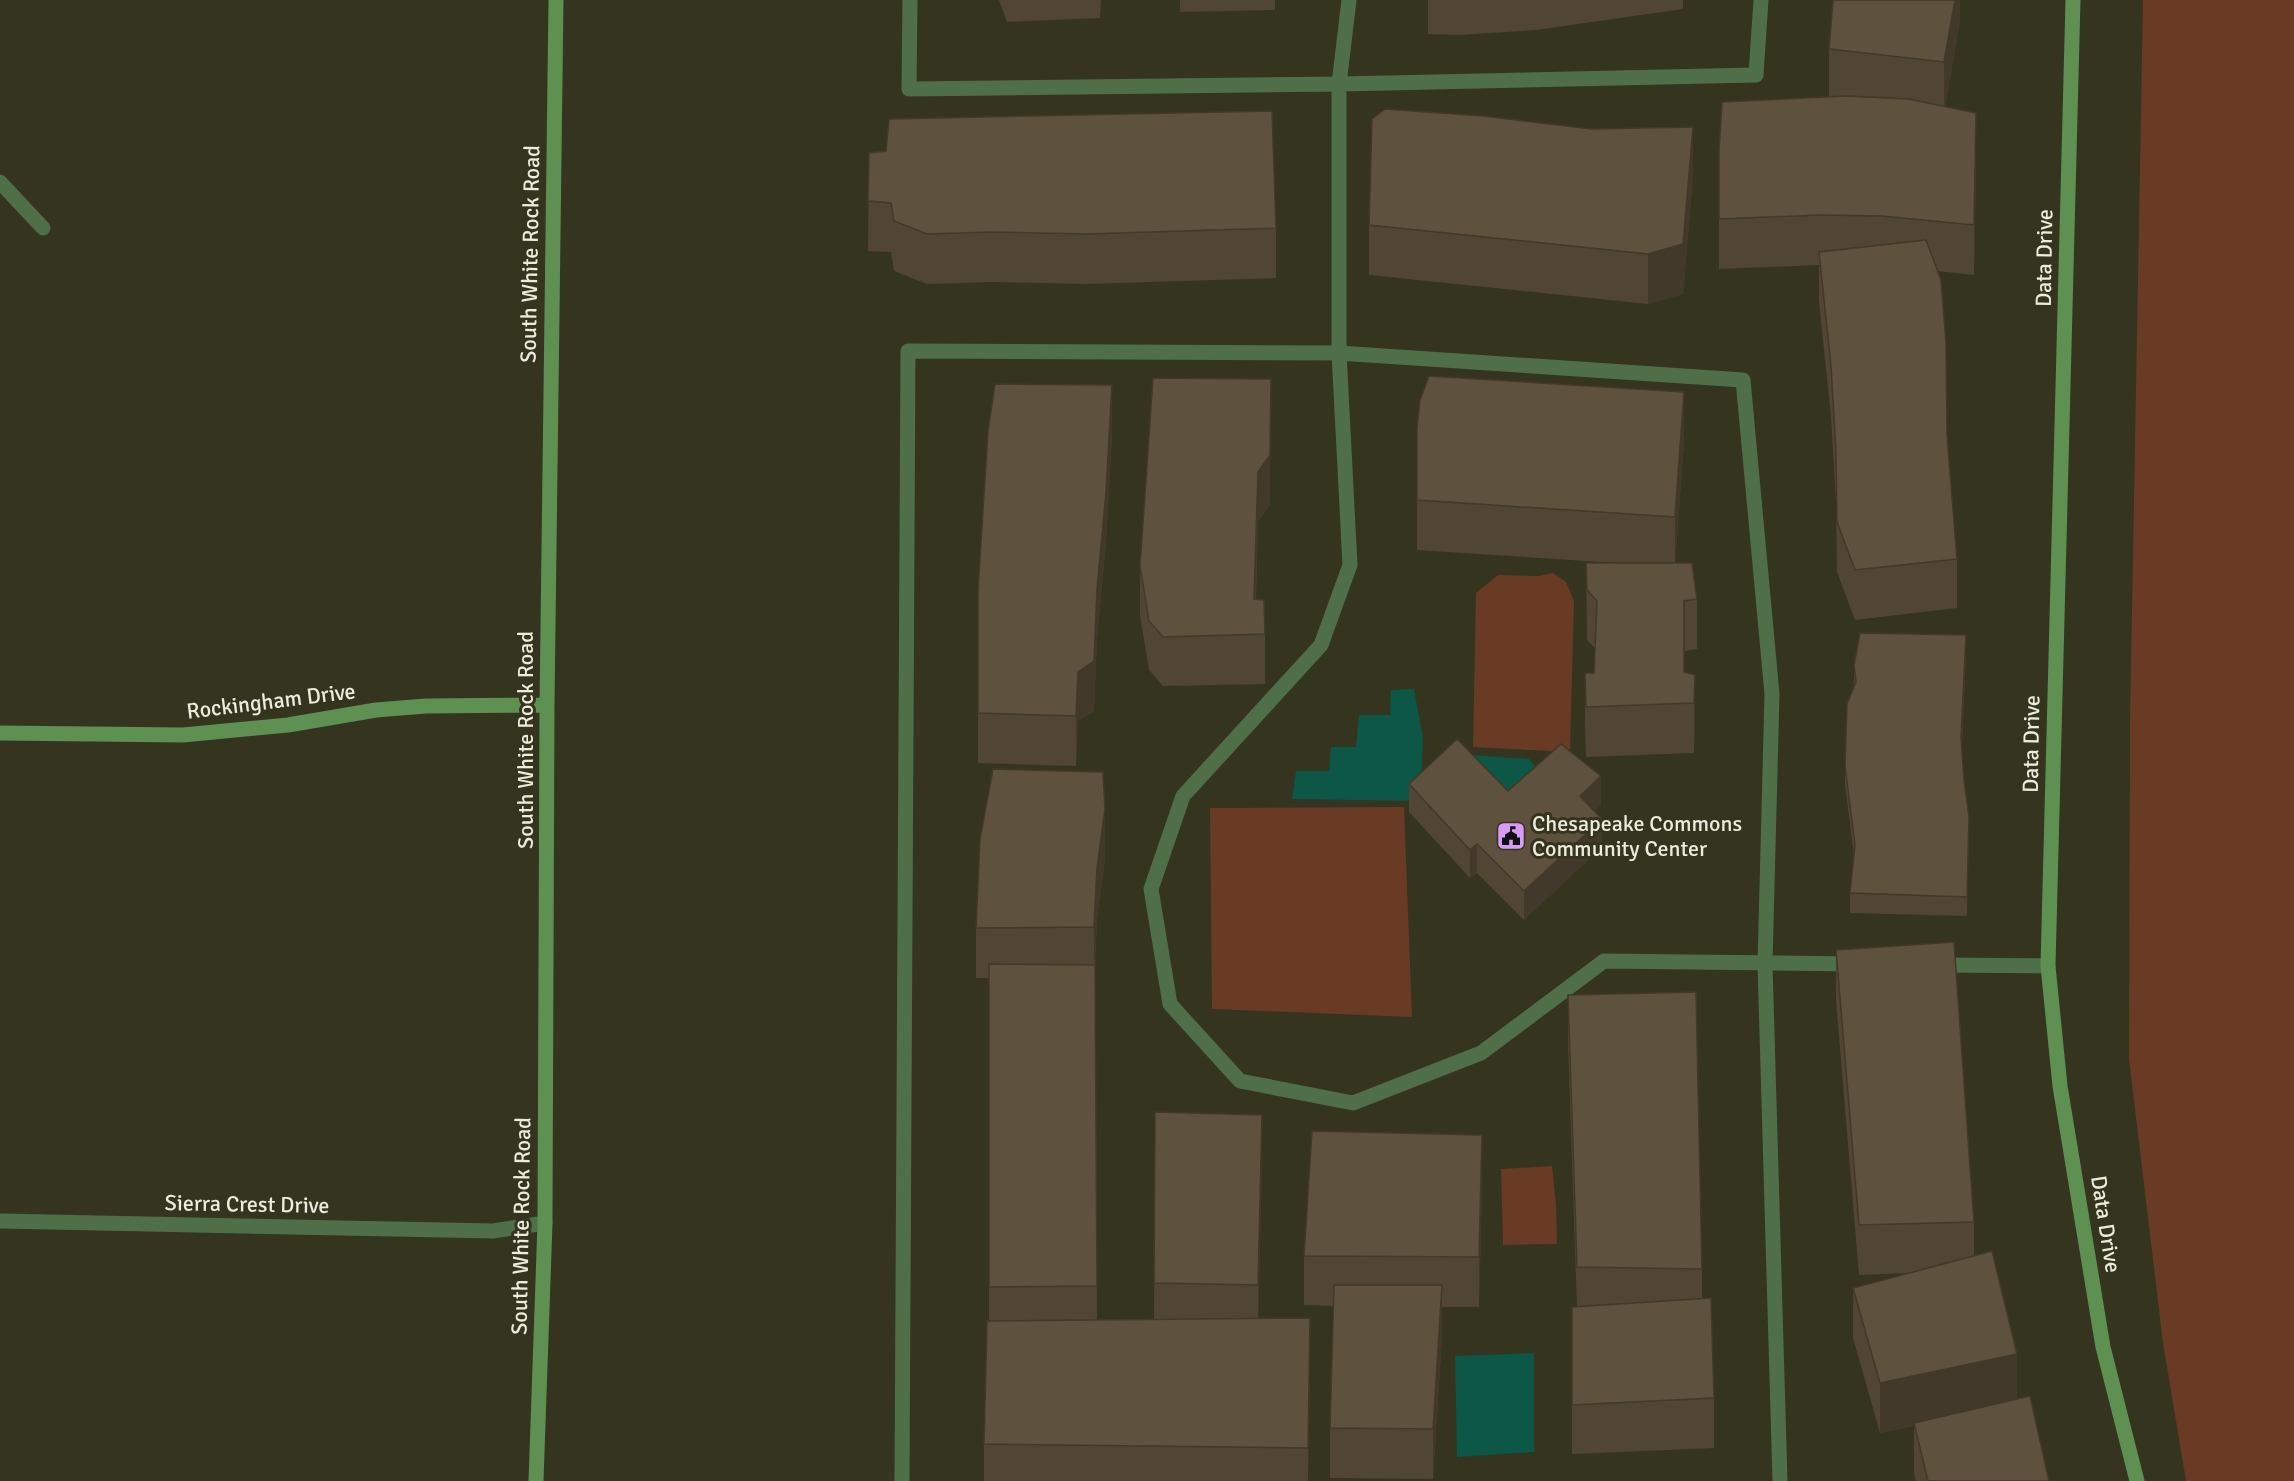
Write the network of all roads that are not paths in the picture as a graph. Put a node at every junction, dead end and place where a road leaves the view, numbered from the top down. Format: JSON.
{"nodes":[{"id":1,"x":556,"y":0,"type":"edge"},
{"id":2,"x":910,"y":0,"type":"edge"},
{"id":3,"x":1349,"y":0,"type":"edge"},
{"id":4,"x":1761,"y":0,"type":"edge"},
{"id":5,"x":2073,"y":0,"type":"edge"},
{"id":6,"x":1339,"y":84,"type":"junction"},
{"id":7,"x":0,"y":182,"type":"edge"},
{"id":8,"x":43,"y":228,"type":"dead end"},
{"id":9,"x":1339,"y":353,"type":"junction"},
{"id":10,"x":547,"y":705,"type":"junction"},
{"id":11,"x":0,"y":734,"type":"edge"},
{"id":12,"x":1765,"y":963,"type":"junction"},
{"id":13,"x":1871,"y":965,"type":"edge"},
{"id":14,"x":1918,"y":965,"type":"edge"},
{"id":15,"x":2048,"y":966,"type":"junction"},
{"id":16,"x":0,"y":1221,"type":"edge"},
{"id":17,"x":545,"y":1223,"type":"junction"},
{"id":18,"x":536,"y":1481,"type":"edge"},
{"id":19,"x":902,"y":1481,"type":"edge"},
{"id":20,"x":1780,"y":1481,"type":"edge"},
{"id":21,"x":2137,"y":1481,"type":"edge"}],
"edges":[{"from":1,"to":10,"type":"street","name":"South White Rock Road"},
{"from":2,"to":6,"type":"street"},
{"from":3,"to":6,"type":"street"},
{"from":4,"to":6,"type":"street"},
{"from":5,"to":15,"type":"street","name":"Data Drive"},
{"from":6,"to":9,"type":"street"},
{"from":7,"to":8,"type":"street"},
{"from":9,"to":12,"type":"street"},
{"from":9,"to":12,"type":"street"},
{"from":9,"to":19,"type":"street"},
{"from":10,"to":11,"type":"street","name":"Rockingham Drive"},
{"from":10,"to":17,"type":"street","name":"South White Rock Road"},
{"from":12,"to":13,"type":"street"},
{"from":12,"to":20,"type":"street"},
{"from":14,"to":15,"type":"street"},
{"from":15,"to":21,"type":"street","name":"Data Drive"},
{"from":16,"to":17,"type":"street","name":"Sierra Crest Drive"},
{"from":17,"to":18,"type":"street","name":"South White Rock Road"}]}
